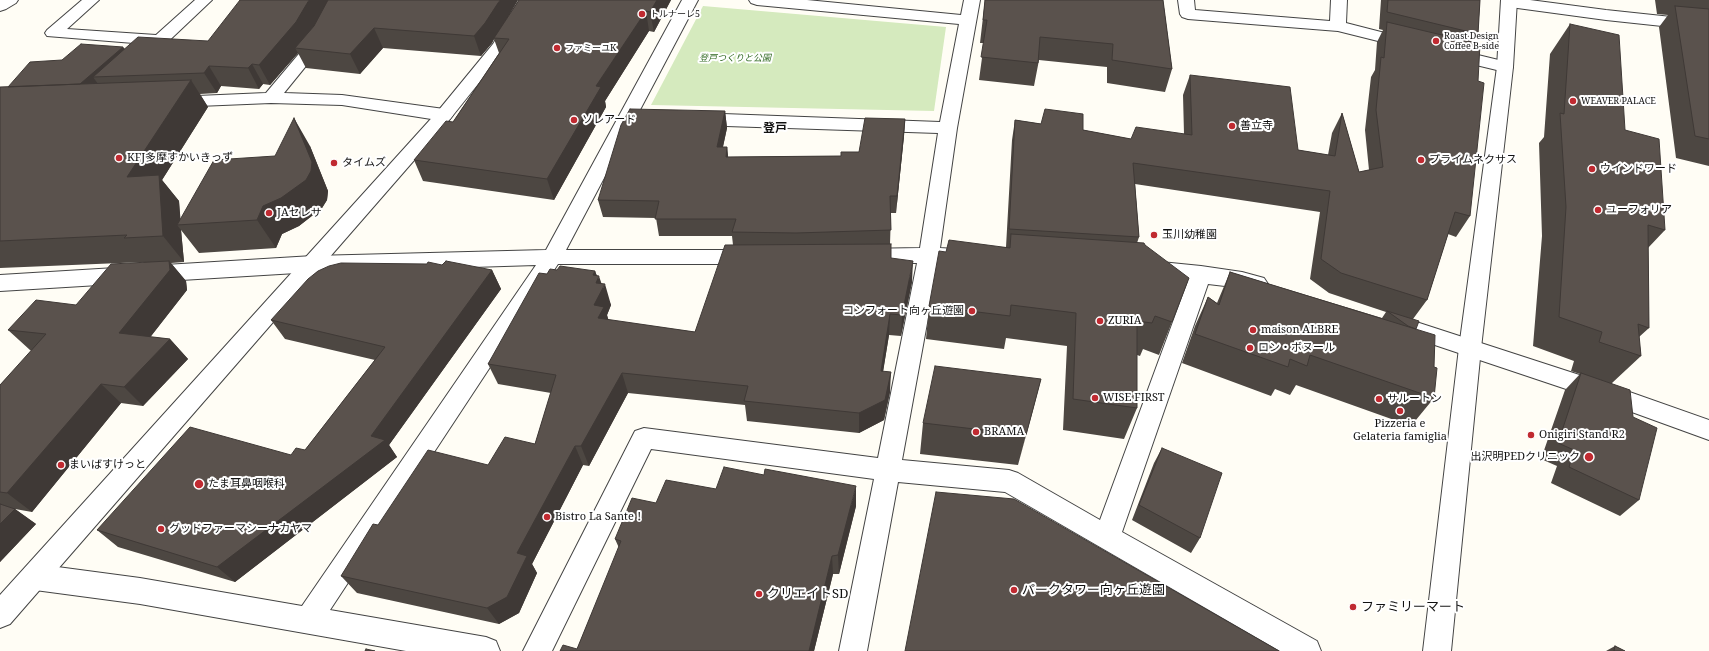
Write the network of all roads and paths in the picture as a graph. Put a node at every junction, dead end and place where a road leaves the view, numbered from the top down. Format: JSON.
{"nodes":[{"id":1,"x":10,"y":0,"type":"edge"},
{"id":2,"x":90,"y":0,"type":"edge"},
{"id":3,"x":204,"y":0,"type":"edge"},
{"id":4,"x":339,"y":0,"type":"edge"},
{"id":5,"x":528,"y":0,"type":"edge"},
{"id":6,"x":690,"y":0,"type":"edge"},
{"id":7,"x":758,"y":0,"type":"edge"},
{"id":8,"x":972,"y":0,"type":"edge"},
{"id":9,"x":1186,"y":0,"type":"edge"},
{"id":10,"x":1339,"y":0,"type":"edge"},
{"id":11,"x":1509,"y":1,"type":"edge"},
{"id":12,"x":839,"y":3,"type":"edge"},
{"id":13,"x":0,"y":6,"type":"edge"},
{"id":14,"x":968,"y":20,"type":"junction"},
{"id":15,"x":1338,"y":26,"type":"junction"},
{"id":16,"x":1709,"y":26,"type":"edge"},
{"id":17,"x":160,"y":40,"type":"junction"},
{"id":18,"x":138,"y":60,"type":"edge"},
{"id":19,"x":1504,"y":67,"type":"junction"},
{"id":20,"x":271,"y":98,"type":"junction"},
{"id":21,"x":159,"y":102,"type":"edge"},
{"id":22,"x":444,"y":115,"type":"junction"},
{"id":23,"x":682,"y":118,"type":"edge"},
{"id":24,"x":948,"y":128,"type":"junction"},
{"id":25,"x":929,"y":255,"type":"junction"},
{"id":26,"x":552,"y":257,"type":"junction"},
{"id":27,"x":844,"y":257,"type":"edge"},
{"id":28,"x":773,"y":258,"type":"edge"},
{"id":29,"x":990,"y":258,"type":"edge"},
{"id":30,"x":313,"y":264,"type":"junction"},
{"id":31,"x":1133,"y":267,"type":"edge"},
{"id":32,"x":1201,"y":274,"type":"junction"},
{"id":33,"x":0,"y":284,"type":"edge"},
{"id":34,"x":1279,"y":290,"type":"edge"},
{"id":35,"x":1385,"y":320,"type":"edge"},
{"id":36,"x":1470,"y":348,"type":"junction"},
{"id":37,"x":1709,"y":430,"type":"edge"},
{"id":38,"x":888,"y":470,"type":"junction"},
{"id":39,"x":1107,"y":537,"type":"junction"},
{"id":40,"x":35,"y":577,"type":"junction"},
{"id":41,"x":0,"y":615,"type":"edge"},
{"id":42,"x":308,"y":620,"type":"junction"},
{"id":43,"x":486,"y":651,"type":"edge"},
{"id":44,"x":537,"y":651,"type":"edge"},
{"id":45,"x":853,"y":651,"type":"edge"},
{"id":46,"x":1307,"y":651,"type":"edge"},
{"id":47,"x":1437,"y":651,"type":"edge"}],
"edges":[{"from":1,"to":13,"type":"street"},
{"from":2,"to":17,"type":"street"},
{"from":3,"to":17,"type":"street"},
{"from":4,"to":20,"type":"street"},
{"from":5,"to":22,"type":"street"},
{"from":6,"to":26,"type":"street"},
{"from":7,"to":12,"type":"street"},
{"from":8,"to":14,"type":"street"},
{"from":9,"to":15,"type":"street"},
{"from":10,"to":15,"type":"street"},
{"from":11,"to":16,"type":"street"},
{"from":11,"to":19,"type":"street"},
{"from":12,"to":14,"type":"street"},
{"from":14,"to":24,"type":"street"},
{"from":15,"to":19,"type":"street"},
{"from":17,"to":18,"type":"street"},
{"from":19,"to":36,"type":"street"},
{"from":20,"to":21,"type":"street"},
{"from":20,"to":22,"type":"street"},
{"from":22,"to":30,"type":"street"},
{"from":23,"to":24,"type":"street"},
{"from":24,"to":25,"type":"street"},
{"from":25,"to":27,"type":"street"},
{"from":25,"to":29,"type":"street"},
{"from":25,"to":38,"type":"street"},
{"from":26,"to":28,"type":"street"},
{"from":26,"to":30,"type":"street"},
{"from":26,"to":42,"type":"street"},
{"from":30,"to":33,"type":"street"},
{"from":30,"to":40,"type":"street"},
{"from":31,"to":32,"type":"street"},
{"from":32,"to":34,"type":"street"},
{"from":32,"to":39,"type":"street"},
{"from":35,"to":36,"type":"street"},
{"from":36,"to":37,"type":"street"},
{"from":36,"to":47,"type":"street"},
{"from":38,"to":39,"type":"street"},
{"from":38,"to":44,"type":"street"},
{"from":38,"to":45,"type":"street"},
{"from":39,"to":46,"type":"street"},
{"from":40,"to":41,"type":"street"},
{"from":40,"to":42,"type":"street"},
{"from":42,"to":43,"type":"street"}]}
